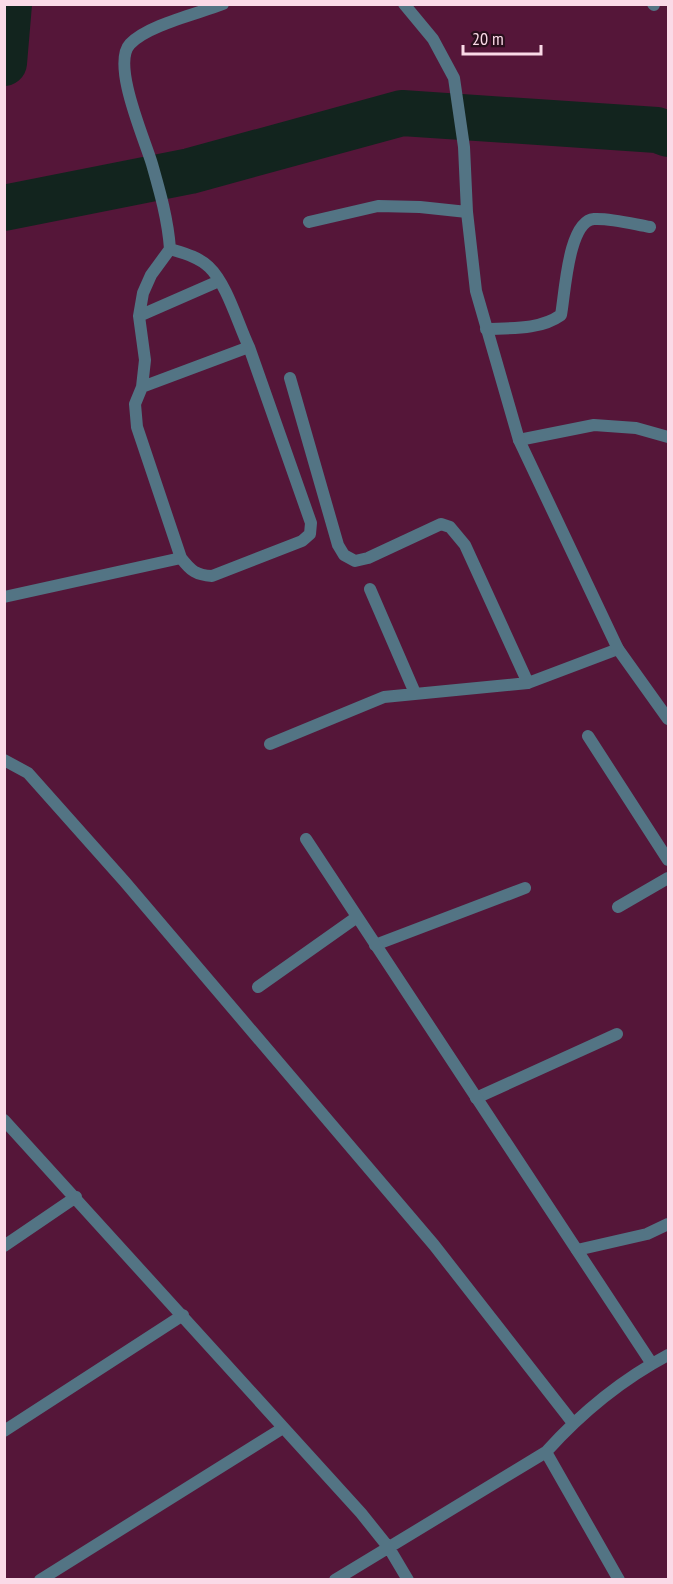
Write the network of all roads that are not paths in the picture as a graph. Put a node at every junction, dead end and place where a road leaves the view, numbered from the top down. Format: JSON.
{"nodes":[{"id":1,"x":223,"y":4,"type":"edge"},
{"id":2,"x":404,"y":4,"type":"edge"},
{"id":3,"x":467,"y":212,"type":"junction"},
{"id":4,"x":309,"y":222,"type":"dead end"},
{"id":5,"x":650,"y":227,"type":"dead end"},
{"id":6,"x":170,"y":249,"type":"junction"},
{"id":7,"x":219,"y":281,"type":"junction"},
{"id":8,"x":139,"y":316,"type":"junction"},
{"id":9,"x":486,"y":330,"type":"junction"},
{"id":10,"x":249,"y":347,"type":"junction"},
{"id":11,"x":290,"y":378,"type":"dead end"},
{"id":12,"x":142,"y":387,"type":"junction"},
{"id":13,"x":669,"y":436,"type":"edge"},
{"id":14,"x":519,"y":440,"type":"junction"},
{"id":15,"x":181,"y":558,"type":"junction"},
{"id":16,"x":370,"y":589,"type":"dead end"},
{"id":17,"x":4,"y":597,"type":"edge"},
{"id":18,"x":618,"y":649,"type":"junction"},
{"id":19,"x":528,"y":683,"type":"junction"},
{"id":20,"x":415,"y":693,"type":"junction"},
{"id":21,"x":669,"y":719,"type":"edge"},
{"id":22,"x":588,"y":736,"type":"dead end"},
{"id":23,"x":270,"y":744,"type":"dead end"},
{"id":24,"x":4,"y":760,"type":"edge"},
{"id":25,"x":306,"y":839,"type":"dead end"},
{"id":26,"x":669,"y":860,"type":"edge"},
{"id":27,"x":669,"y":878,"type":"edge"},
{"id":28,"x":525,"y":888,"type":"dead end"},
{"id":29,"x":618,"y":907,"type":"dead end"},
{"id":30,"x":357,"y":917,"type":"junction"},
{"id":31,"x":375,"y":945,"type":"junction"},
{"id":32,"x":258,"y":987,"type":"dead end"},
{"id":33,"x":617,"y":1034,"type":"dead end"},
{"id":34,"x":477,"y":1098,"type":"junction"},
{"id":35,"x":4,"y":1120,"type":"edge"},
{"id":36,"x":76,"y":1197,"type":"junction"},
{"id":37,"x":669,"y":1224,"type":"edge"},
{"id":38,"x":4,"y":1246,"type":"edge"},
{"id":39,"x":577,"y":1250,"type":"junction"},
{"id":40,"x":183,"y":1315,"type":"junction"},
{"id":41,"x":669,"y":1355,"type":"edge"},
{"id":42,"x":651,"y":1364,"type":"junction"},
{"id":43,"x":573,"y":1423,"type":"junction"},
{"id":44,"x":283,"y":1428,"type":"junction"},
{"id":45,"x":4,"y":1431,"type":"edge"},
{"id":46,"x":546,"y":1452,"type":"junction"},
{"id":47,"x":389,"y":1548,"type":"junction"},
{"id":48,"x":40,"y":1580,"type":"edge"},
{"id":49,"x":335,"y":1580,"type":"edge"},
{"id":50,"x":408,"y":1580,"type":"edge"},
{"id":51,"x":619,"y":1580,"type":"edge"}],
"edges":[{"from":1,"to":6,"type":"street"},
{"from":2,"to":3,"type":"street"},
{"from":3,"to":4,"type":"street"},
{"from":3,"to":9,"type":"street"},
{"from":5,"to":9,"type":"street"},
{"from":6,"to":7,"type":"street"},
{"from":6,"to":8,"type":"street"},
{"from":7,"to":8,"type":"street"},
{"from":7,"to":10,"type":"street"},
{"from":8,"to":12,"type":"street"},
{"from":9,"to":14,"type":"street"},
{"from":10,"to":12,"type":"street"},
{"from":10,"to":15,"type":"street"},
{"from":11,"to":19,"type":"street"},
{"from":12,"to":15,"type":"street"},
{"from":13,"to":14,"type":"street"},
{"from":14,"to":18,"type":"street"},
{"from":15,"to":17,"type":"street"},
{"from":16,"to":20,"type":"street"},
{"from":18,"to":19,"type":"street"},
{"from":18,"to":21,"type":"street"},
{"from":19,"to":20,"type":"street"},
{"from":20,"to":23,"type":"street"},
{"from":22,"to":26,"type":"street"},
{"from":24,"to":43,"type":"street"},
{"from":25,"to":30,"type":"street"},
{"from":27,"to":29,"type":"street"},
{"from":28,"to":31,"type":"street"},
{"from":30,"to":31,"type":"street"},
{"from":30,"to":32,"type":"street"},
{"from":31,"to":34,"type":"street"},
{"from":33,"to":34,"type":"street"},
{"from":34,"to":39,"type":"street"},
{"from":35,"to":36,"type":"street"},
{"from":36,"to":38,"type":"street"},
{"from":36,"to":40,"type":"street"},
{"from":37,"to":39,"type":"street"},
{"from":39,"to":42,"type":"street"},
{"from":40,"to":44,"type":"street"},
{"from":40,"to":45,"type":"street"},
{"from":41,"to":42,"type":"street"},
{"from":42,"to":43,"type":"street"},
{"from":43,"to":46,"type":"street"},
{"from":44,"to":47,"type":"street"},
{"from":44,"to":48,"type":"street"},
{"from":46,"to":47,"type":"street"},
{"from":46,"to":51,"type":"street"},
{"from":47,"to":49,"type":"street"},
{"from":47,"to":50,"type":"street"}]}
